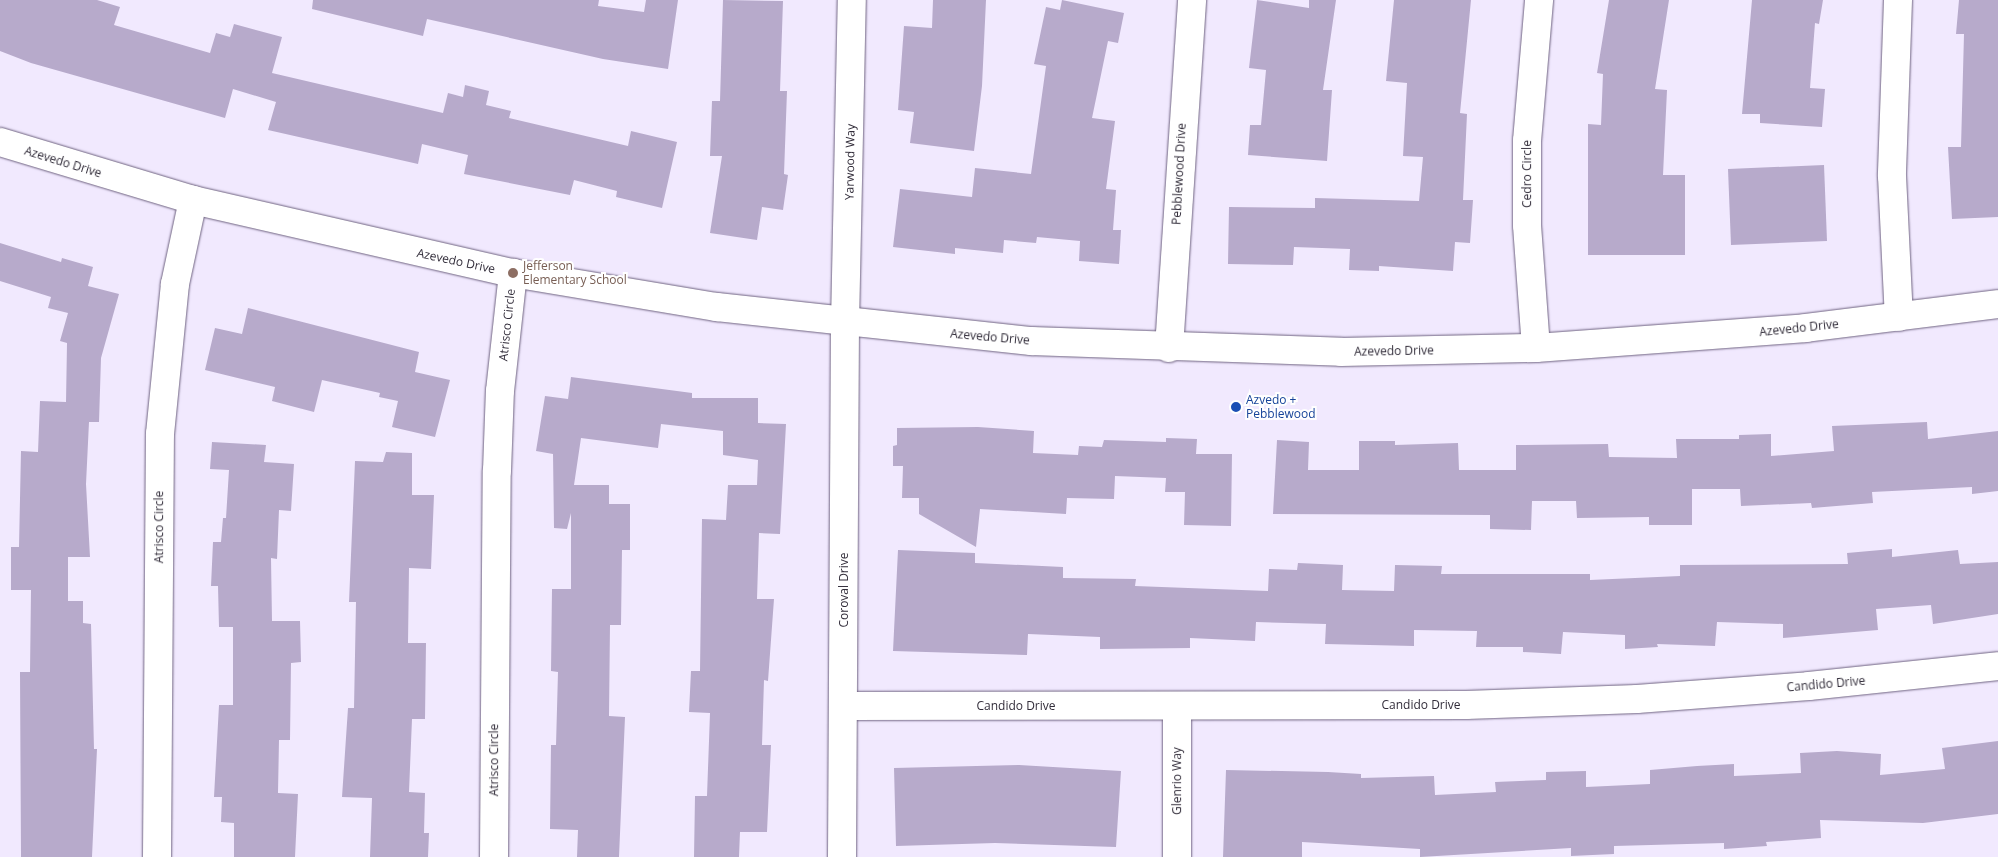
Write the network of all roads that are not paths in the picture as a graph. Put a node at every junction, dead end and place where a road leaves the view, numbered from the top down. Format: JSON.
{"nodes":[{"id":1,"x":852,"y":0,"type":"edge"},
{"id":2,"x":1192,"y":0,"type":"edge"},
{"id":3,"x":1540,"y":0,"type":"edge"},
{"id":4,"x":1898,"y":0,"type":"edge"},
{"id":5,"x":0,"y":142,"type":"edge"},
{"id":6,"x":193,"y":200,"type":"junction"},
{"id":7,"x":512,"y":273,"type":"junction"},
{"id":8,"x":1998,"y":304,"type":"edge"},
{"id":9,"x":1899,"y":318,"type":"junction"},
{"id":10,"x":845,"y":324,"type":"junction"},
{"id":11,"x":1169,"y":348,"type":"junction"},
{"id":12,"x":1536,"y":348,"type":"junction"},
{"id":13,"x":1998,"y":666,"type":"edge"},
{"id":14,"x":843,"y":706,"type":"junction"},
{"id":15,"x":1177,"y":706,"type":"junction"},
{"id":16,"x":157,"y":857,"type":"edge"},
{"id":17,"x":494,"y":857,"type":"edge"},
{"id":18,"x":842,"y":857,"type":"edge"},
{"id":19,"x":1177,"y":857,"type":"edge"}],
"edges":[{"from":1,"to":10,"type":"street","name":"Yarwood Way"},
{"from":2,"to":11,"type":"street","name":"Pebblewood Drive"},
{"from":3,"to":12,"type":"street","name":"Cedro Circle"},
{"from":4,"to":9,"type":"street"},
{"from":5,"to":6,"type":"street","name":"Azevedo Drive"},
{"from":6,"to":7,"type":"street","name":"Azevedo Drive"},
{"from":6,"to":16,"type":"street","name":"Atrisco Circle"},
{"from":7,"to":10,"type":"street","name":"Azevedo Drive"},
{"from":7,"to":17,"type":"street","name":"Atrisco Circle"},
{"from":8,"to":9,"type":"street","name":"Azevedo Drive"},
{"from":9,"to":12,"type":"street","name":"Azevedo Drive"},
{"from":10,"to":11,"type":"street","name":"Azevedo Drive"},
{"from":10,"to":14,"type":"street","name":"Coroval Drive"},
{"from":11,"to":12,"type":"street","name":"Azevedo Drive"},
{"from":13,"to":15,"type":"street","name":"Candido Drive"},
{"from":14,"to":15,"type":"street","name":"Candido Drive"},
{"from":14,"to":18,"type":"street","name":"Coroval Drive"},
{"from":15,"to":19,"type":"street","name":"Glenrio Way"}]}
